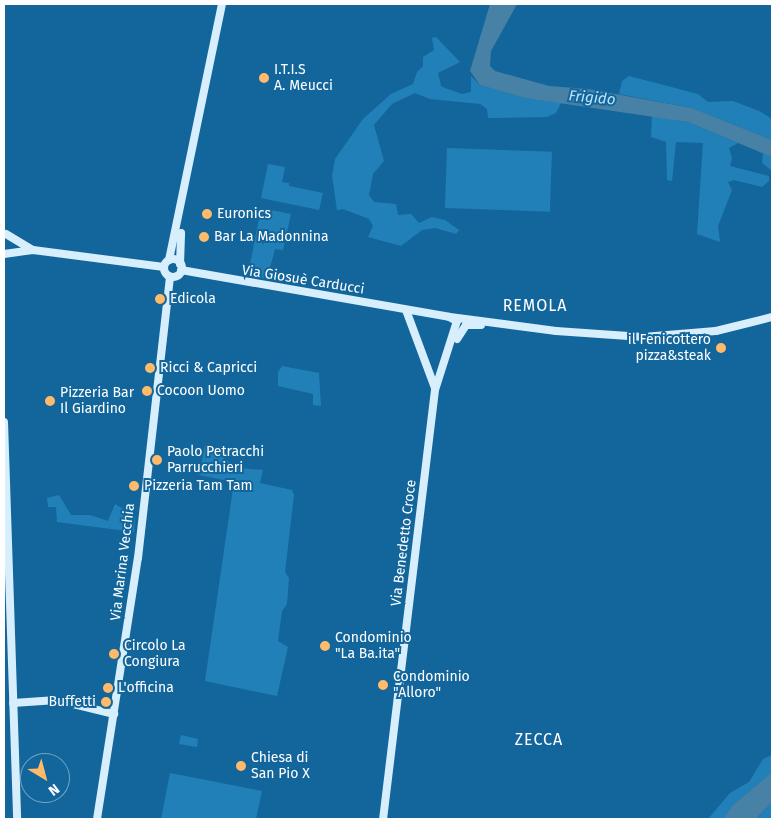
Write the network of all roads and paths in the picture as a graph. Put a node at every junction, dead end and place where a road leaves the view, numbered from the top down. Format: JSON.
{"nodes":[{"id":1,"x":222,"y":4,"type":"edge"},
{"id":2,"x":202,"y":110,"type":"junction"},
{"id":3,"x":5,"y":233,"type":"edge"},
{"id":4,"x":33,"y":250,"type":"junction"},
{"id":5,"x":4,"y":254,"type":"edge"},
{"id":6,"x":170,"y":260,"type":"junction"},
{"id":7,"x":164,"y":267,"type":"junction"},
{"id":8,"x":181,"y":267,"type":"junction"},
{"id":9,"x":170,"y":277,"type":"junction"},
{"id":10,"x":406,"y":310,"type":"junction"},
{"id":11,"x":422,"y":312,"type":"junction"},
{"id":12,"x":772,"y":317,"type":"edge"},
{"id":13,"x":409,"y":318,"type":"junction"},
{"id":14,"x":452,"y":318,"type":"junction"},
{"id":15,"x":466,"y":325,"type":"joint"},
{"id":16,"x":510,"y":326,"type":"junction"},
{"id":17,"x":450,"y":349,"type":"junction"},
{"id":18,"x":424,"y":354,"type":"junction"},
{"id":19,"x":446,"y":359,"type":"junction"},
{"id":20,"x":435,"y":390,"type":"junction"},
{"id":21,"x":4,"y":422,"type":"edge"},
{"id":22,"x":13,"y":703,"type":"junction"},
{"id":23,"x":114,"y":714,"type":"junction"},
{"id":24,"x":17,"y":819,"type":"edge"},
{"id":25,"x":97,"y":819,"type":"edge"},
{"id":26,"x":383,"y":819,"type":"edge"}],
"edges":[{"from":1,"to":2,"type":"main road"},
{"from":2,"to":6,"type":"main road"},
{"from":2,"to":8,"type":"main road"},
{"from":3,"to":4,"type":"main road"},
{"from":3,"to":5,"type":"main road"},
{"from":4,"to":5,"type":"main road"},
{"from":4,"to":7,"type":"main road"},
{"from":6,"to":7,"type":"main road"},
{"from":6,"to":8,"type":"main road","name":"Via Giosuè Carducci"},
{"from":7,"to":9,"type":"main road"},
{"from":8,"to":9,"type":"main road"},
{"from":8,"to":10,"type":"main road","name":"Via Giosuè Carducci"},
{"from":9,"to":23,"type":"main road","name":"Via Marina Vecchia"},
{"from":10,"to":11,"type":"main road","name":"Via Giosuè Carducci"},
{"from":10,"to":13,"type":"main road","name":"Via Benedetto Croce"},
{"from":11,"to":13,"type":"main road"},
{"from":11,"to":14,"type":"main road","name":"Via Giosuè Carducci"},
{"from":12,"to":16,"type":"main road","name":"Via Giosuè Carducci"},
{"from":13,"to":18,"type":"main road","name":"Via Benedetto Croce"},
{"from":14,"to":16,"type":"main road","name":"Via Giosuè Carducci"},
{"from":14,"to":17,"type":"main road","name":"Via Benedetto Croce"},
{"from":15,"to":16,"type":"main road","name":"Via Giosuè Carducci"},
{"from":15,"to":17,"type":"main road","name":"Via Benedetto Croce"},
{"from":17,"to":19,"type":"main road","name":"Via Benedetto Croce"},
{"from":18,"to":19,"type":"main road"},
{"from":18,"to":20,"type":"main road","name":"Via Benedetto Croce"},
{"from":19,"to":20,"type":"main road","name":"Via Benedetto Croce"},
{"from":20,"to":26,"type":"main road","name":"Via Benedetto Croce"},
{"from":21,"to":22,"type":"main road"},
{"from":22,"to":23,"type":"main road"},
{"from":22,"to":24,"type":"main road"},
{"from":23,"to":25,"type":"main road","name":"Via Marina Vecchia"}]}
